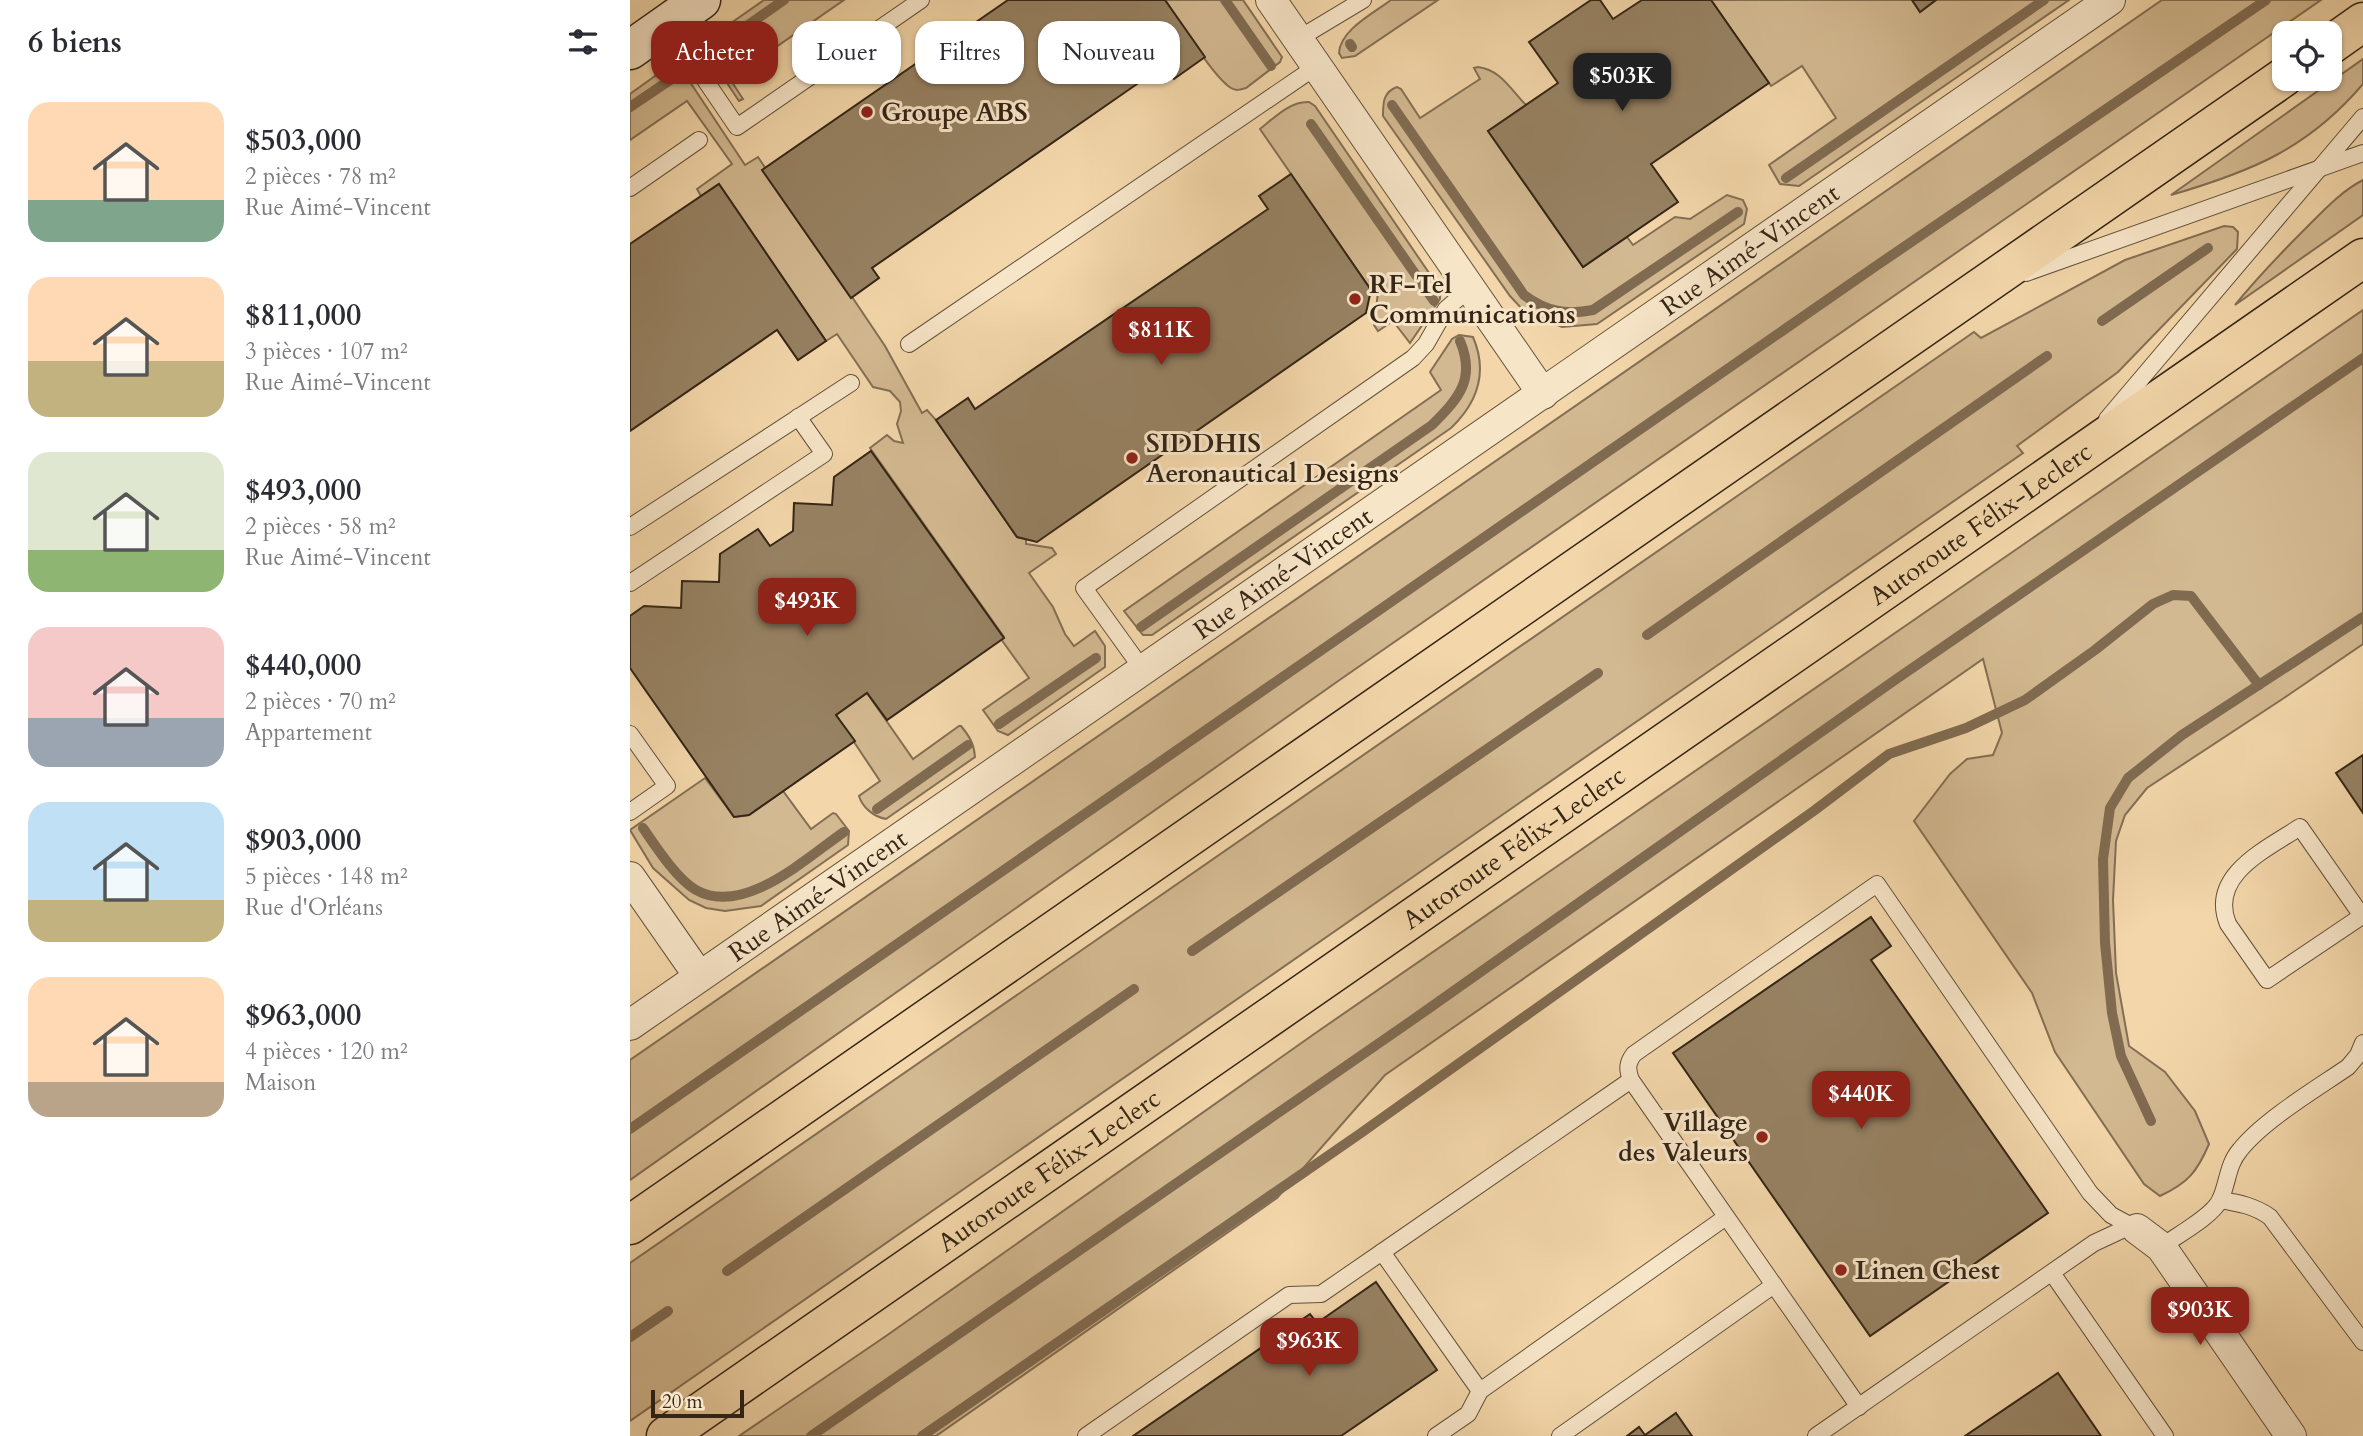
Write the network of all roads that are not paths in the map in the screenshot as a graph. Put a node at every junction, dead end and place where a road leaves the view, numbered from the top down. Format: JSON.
{"nodes":[{"id":1,"x":701,"y":0,"type":"edge"},
{"id":2,"x":920,"y":0,"type":"edge"},
{"id":3,"x":1271,"y":0,"type":"edge"},
{"id":4,"x":1363,"y":0,"type":"edge"},
{"id":5,"x":2110,"y":0,"type":"edge"},
{"id":6,"x":671,"y":21,"type":"edge"},
{"id":7,"x":2363,"y":22,"type":"edge"},
{"id":8,"x":651,"y":35,"type":"edge"},
{"id":9,"x":2342,"y":37,"type":"edge"},
{"id":10,"x":1298,"y":39,"type":"junction"},
{"id":11,"x":630,"y":50,"type":"edge"},
{"id":12,"x":1317,"y":66,"type":"junction"},
{"id":13,"x":708,"y":84,"type":"edge"},
{"id":14,"x":2272,"y":85,"type":"edge"},
{"id":15,"x":2363,"y":117,"type":"edge"},
{"id":16,"x":699,"y":140,"type":"dead end"},
{"id":17,"x":2363,"y":153,"type":"edge"},
{"id":18,"x":2320,"y":168,"type":"junction"},
{"id":19,"x":630,"y":188,"type":"edge"},
{"id":20,"x":2363,"y":258,"type":"edge"},
{"id":21,"x":1469,"y":288,"type":"junction"},
{"id":22,"x":1978,"y":290,"type":"junction"},
{"id":23,"x":909,"y":344,"type":"dead end"},
{"id":24,"x":850,"y":383,"type":"dead end"},
{"id":25,"x":1543,"y":394,"type":"junction"},
{"id":26,"x":798,"y":417,"type":"junction"},
{"id":27,"x":2074,"y":458,"type":"junction"},
{"id":28,"x":630,"y":527,"type":"edge"},
{"id":29,"x":630,"y":583,"type":"edge"},
{"id":30,"x":1143,"y":670,"type":"junction"},
{"id":31,"x":630,"y":733,"type":"edge"},
{"id":32,"x":630,"y":812,"type":"edge"},
{"id":33,"x":630,"y":877,"type":"edge"},
{"id":34,"x":2363,"y":916,"type":"edge"},
{"id":35,"x":699,"y":976,"type":"junction"},
{"id":36,"x":630,"y":1025,"type":"edge"},
{"id":37,"x":2363,"y":1043,"type":"edge"},
{"id":38,"x":1631,"y":1080,"type":"junction"},
{"id":39,"x":2220,"y":1200,"type":"junction"},
{"id":40,"x":1726,"y":1217,"type":"junction"},
{"id":41,"x":630,"y":1225,"type":"edge"},
{"id":42,"x":2149,"y":1238,"type":"junction"},
{"id":43,"x":1382,"y":1252,"type":"junction"},
{"id":44,"x":2052,"y":1273,"type":"junction"},
{"id":45,"x":1774,"y":1285,"type":"junction"},
{"id":46,"x":2363,"y":1342,"type":"edge"},
{"id":47,"x":1480,"y":1391,"type":"junction"},
{"id":48,"x":1859,"y":1407,"type":"junction"},
{"id":49,"x":666,"y":1436,"type":"edge"},
{"id":50,"x":1086,"y":1436,"type":"edge"},
{"id":51,"x":1436,"y":1436,"type":"edge"},
{"id":52,"x":1560,"y":1436,"type":"edge"},
{"id":53,"x":1816,"y":1436,"type":"edge"},
{"id":54,"x":2165,"y":1436,"type":"edge"},
{"id":55,"x":2291,"y":1436,"type":"edge"}],
"edges":[{"from":1,"to":6,"type":"street"},
{"from":2,"to":13,"type":"lane"},
{"from":3,"to":10,"type":"street"},
{"from":4,"to":10,"type":"lane"},
{"from":5,"to":25,"type":"street","name":"Rue Aimé-Vincent"},
{"from":7,"to":9,"type":"highway"},
{"from":8,"to":11,"type":"street"},
{"from":10,"to":12,"type":"street"},
{"from":12,"to":21,"type":"street"},
{"from":12,"to":23,"type":"lane"},
{"from":14,"to":22,"type":"highway"},
{"from":15,"to":18,"type":"lane"},
{"from":16,"to":19,"type":"lane"},
{"from":17,"to":18,"type":"lane"},
{"from":18,"to":22,"type":"lane"},
{"from":18,"to":27,"type":"lane"},
{"from":20,"to":27,"type":"highway","name":"Autoroute Félix-Leclerc"},
{"from":21,"to":25,"type":"street"},
{"from":21,"to":30,"type":"lane"},
{"from":22,"to":41,"type":"highway"},
{"from":24,"to":26,"type":"lane"},
{"from":25,"to":30,"type":"street","name":"Rue Aimé-Vincent"},
{"from":26,"to":28,"type":"lane"},
{"from":26,"to":29,"type":"lane"},
{"from":27,"to":49,"type":"highway","name":"Autoroute Félix-Leclerc"},
{"from":30,"to":35,"type":"street","name":"Rue Aimé-Vincent"},
{"from":31,"to":32,"type":"lane"},
{"from":33,"to":35,"type":"street"},
{"from":34,"to":34,"type":"lane"},
{"from":35,"to":36,"type":"street","name":"Rue Aimé-Vincent"},
{"from":37,"to":39,"type":"lane"},
{"from":38,"to":40,"type":"lane"},
{"from":38,"to":42,"type":"lane"},
{"from":38,"to":43,"type":"lane"},
{"from":39,"to":42,"type":"lane"},
{"from":39,"to":46,"type":"lane"},
{"from":40,"to":45,"type":"lane"},
{"from":40,"to":47,"type":"lane"},
{"from":42,"to":44,"type":"lane"},
{"from":42,"to":55,"type":"street"},
{"from":43,"to":47,"type":"lane"},
{"from":43,"to":50,"type":"lane"},
{"from":44,"to":48,"type":"lane"},
{"from":44,"to":54,"type":"lane"},
{"from":45,"to":48,"type":"lane"},
{"from":45,"to":52,"type":"lane"},
{"from":47,"to":51,"type":"lane"},
{"from":48,"to":53,"type":"lane"}]}
